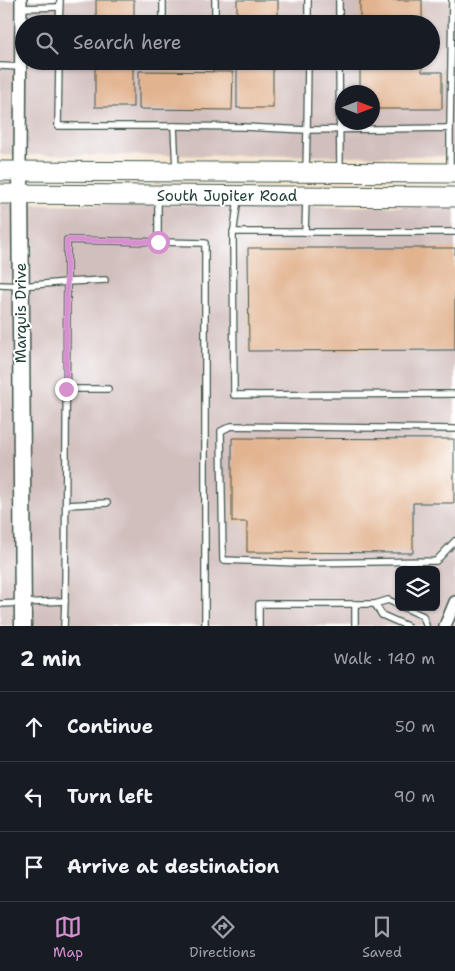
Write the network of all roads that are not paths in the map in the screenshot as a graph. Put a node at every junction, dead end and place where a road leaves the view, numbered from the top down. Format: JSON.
{"nodes":[{"id":1,"x":60,"y":0,"type":"edge"},
{"id":2,"x":164,"y":0,"type":"edge"},
{"id":3,"x":215,"y":0,"type":"edge"},
{"id":4,"x":308,"y":0,"type":"edge"},
{"id":5,"x":339,"y":0,"type":"edge"},
{"id":6,"x":452,"y":0,"type":"edge"},
{"id":7,"x":21,"y":4,"type":"edge"},
{"id":8,"x":60,"y":7,"type":"junction"},
{"id":9,"x":60,"y":15,"type":"edge"},
{"id":10,"x":163,"y":15,"type":"edge"},
{"id":11,"x":216,"y":15,"type":"edge"},
{"id":12,"x":308,"y":15,"type":"edge"},
{"id":13,"x":339,"y":15,"type":"edge"},
{"id":14,"x":0,"y":66,"type":"edge"},
{"id":15,"x":15,"y":67,"type":"edge"},
{"id":16,"x":20,"y":70,"type":"edge"},
{"id":17,"x":59,"y":70,"type":"edge"},
{"id":18,"x":308,"y":70,"type":"edge"},
{"id":19,"x":339,"y":70,"type":"edge"},
{"id":20,"x":339,"y":85,"type":"edge"},
{"id":21,"x":174,"y":126,"type":"junction"},
{"id":22,"x":450,"y":128,"type":"junction"},
{"id":23,"x":335,"y":129,"type":"edge"},
{"id":24,"x":380,"y":129,"type":"edge"},
{"id":25,"x":307,"y":130,"type":"junction"},
{"id":26,"x":340,"y":130,"type":"edge"},
{"id":27,"x":0,"y":170,"type":"edge"},
{"id":28,"x":20,"y":171,"type":"junction"},
{"id":29,"x":176,"y":172,"type":"junction"},
{"id":30,"x":306,"y":173,"type":"junction"},
{"id":31,"x":340,"y":173,"type":"junction"},
{"id":32,"x":452,"y":173,"type":"edge"},
{"id":33,"x":0,"y":194,"type":"edge"},
{"id":34,"x":21,"y":195,"type":"junction"},
{"id":35,"x":158,"y":196,"type":"junction"},
{"id":36,"x":238,"y":196,"type":"junction"},
{"id":37,"x":306,"y":196,"type":"junction"},
{"id":38,"x":455,"y":197,"type":"edge"},
{"id":39,"x":233,"y":232,"type":"junction"},
{"id":40,"x":305,"y":232,"type":"junction"},
{"id":41,"x":455,"y":232,"type":"edge"},
{"id":42,"x":158,"y":242,"type":"junction"},
{"id":43,"x":105,"y":280,"type":"dead end"},
{"id":44,"x":67,"y":282,"type":"junction"},
{"id":45,"x":0,"y":285,"type":"edge"},
{"id":46,"x":21,"y":286,"type":"junction"},
{"id":47,"x":66,"y":389,"type":"junction"},
{"id":48,"x":108,"y":389,"type":"dead end"},
{"id":49,"x":455,"y":394,"type":"edge"},
{"id":50,"x":455,"y":429,"type":"edge"},
{"id":51,"x":107,"y":503,"type":"dead end"},
{"id":52,"x":66,"y":505,"type":"junction"},
{"id":53,"x":455,"y":542,"type":"edge"},
{"id":54,"x":65,"y":601,"type":"junction"},
{"id":55,"x":455,"y":602,"type":"edge"},
{"id":56,"x":395,"y":603,"type":"edge"},
{"id":57,"x":0,"y":604,"type":"edge"},
{"id":58,"x":24,"y":604,"type":"junction"},
{"id":59,"x":355,"y":604,"type":"junction"},
{"id":60,"x":375,"y":604,"type":"junction"},
{"id":61,"x":412,"y":611,"type":"edge"},
{"id":62,"x":24,"y":626,"type":"edge"},
{"id":63,"x":64,"y":626,"type":"edge"},
{"id":64,"x":205,"y":626,"type":"edge"},
{"id":65,"x":259,"y":626,"type":"edge"},
{"id":66,"x":356,"y":626,"type":"edge"},
{"id":67,"x":407,"y":626,"type":"edge"},
{"id":68,"x":426,"y":626,"type":"edge"},
{"id":69,"x":445,"y":626,"type":"edge"}],
"edges":[{"from":1,"to":8,"type":"lane"},
{"from":2,"to":10,"type":"lane"},
{"from":3,"to":11,"type":"lane"},
{"from":4,"to":12,"type":"lane"},
{"from":5,"to":13,"type":"lane"},
{"from":6,"to":22,"type":"lane"},
{"from":7,"to":8,"type":"lane"},
{"from":8,"to":9,"type":"lane"},
{"from":14,"to":15,"type":"lane"},
{"from":16,"to":28,"type":"street","name":"Marquis Drive"},
{"from":17,"to":21,"type":"lane"},
{"from":18,"to":25,"type":"lane"},
{"from":19,"to":20,"type":"lane"},
{"from":21,"to":25,"type":"lane"},
{"from":21,"to":29,"type":"lane"},
{"from":22,"to":24,"type":"lane"},
{"from":22,"to":32,"type":"lane"},
{"from":23,"to":25,"type":"lane"},
{"from":25,"to":30,"type":"lane"},
{"from":26,"to":31,"type":"lane"},
{"from":27,"to":28,"type":"main road","name":"South Jupiter Road"},
{"from":28,"to":29,"type":"main road","name":"South Jupiter Road"},
{"from":28,"to":34,"type":"street","name":"Marquis Drive"},
{"from":29,"to":30,"type":"main road","name":"South Jupiter Road"},
{"from":30,"to":31,"type":"main road","name":"South Jupiter Road"},
{"from":30,"to":37,"type":"main road"},
{"from":31,"to":32,"type":"main road","name":"South Jupiter Road"},
{"from":33,"to":34,"type":"main road","name":"South Jupiter Road"},
{"from":34,"to":35,"type":"main road","name":"South Jupiter Road"},
{"from":34,"to":46,"type":"street","name":"Marquis Drive"},
{"from":35,"to":36,"type":"main road","name":"South Jupiter Road"},
{"from":35,"to":42,"type":"lane"},
{"from":36,"to":37,"type":"main road","name":"South Jupiter Road"},
{"from":36,"to":39,"type":"lane"},
{"from":37,"to":38,"type":"main road","name":"South Jupiter Road"},
{"from":37,"to":40,"type":"lane"},
{"from":39,"to":40,"type":"lane"},
{"from":39,"to":49,"type":"lane"},
{"from":40,"to":41,"type":"lane"},
{"from":42,"to":44,"type":"lane"},
{"from":42,"to":64,"type":"lane"},
{"from":43,"to":44,"type":"lane"},
{"from":44,"to":46,"type":"lane"},
{"from":44,"to":47,"type":"lane"},
{"from":45,"to":46,"type":"lane"},
{"from":46,"to":58,"type":"street","name":"Marquis Drive"},
{"from":47,"to":48,"type":"lane"},
{"from":47,"to":52,"type":"lane"},
{"from":50,"to":53,"type":"lane"},
{"from":51,"to":52,"type":"lane"},
{"from":52,"to":54,"type":"lane"},
{"from":54,"to":58,"type":"lane"},
{"from":54,"to":63,"type":"lane"},
{"from":55,"to":69,"type":"street"},
{"from":56,"to":60,"type":"lane"},
{"from":57,"to":58,"type":"lane"},
{"from":58,"to":62,"type":"street","name":"Marquis Drive"},
{"from":59,"to":60,"type":"lane"},
{"from":59,"to":65,"type":"lane"},
{"from":59,"to":66,"type":"lane"},
{"from":60,"to":67,"type":"lane"},
{"from":61,"to":68,"type":"lane"}]}
